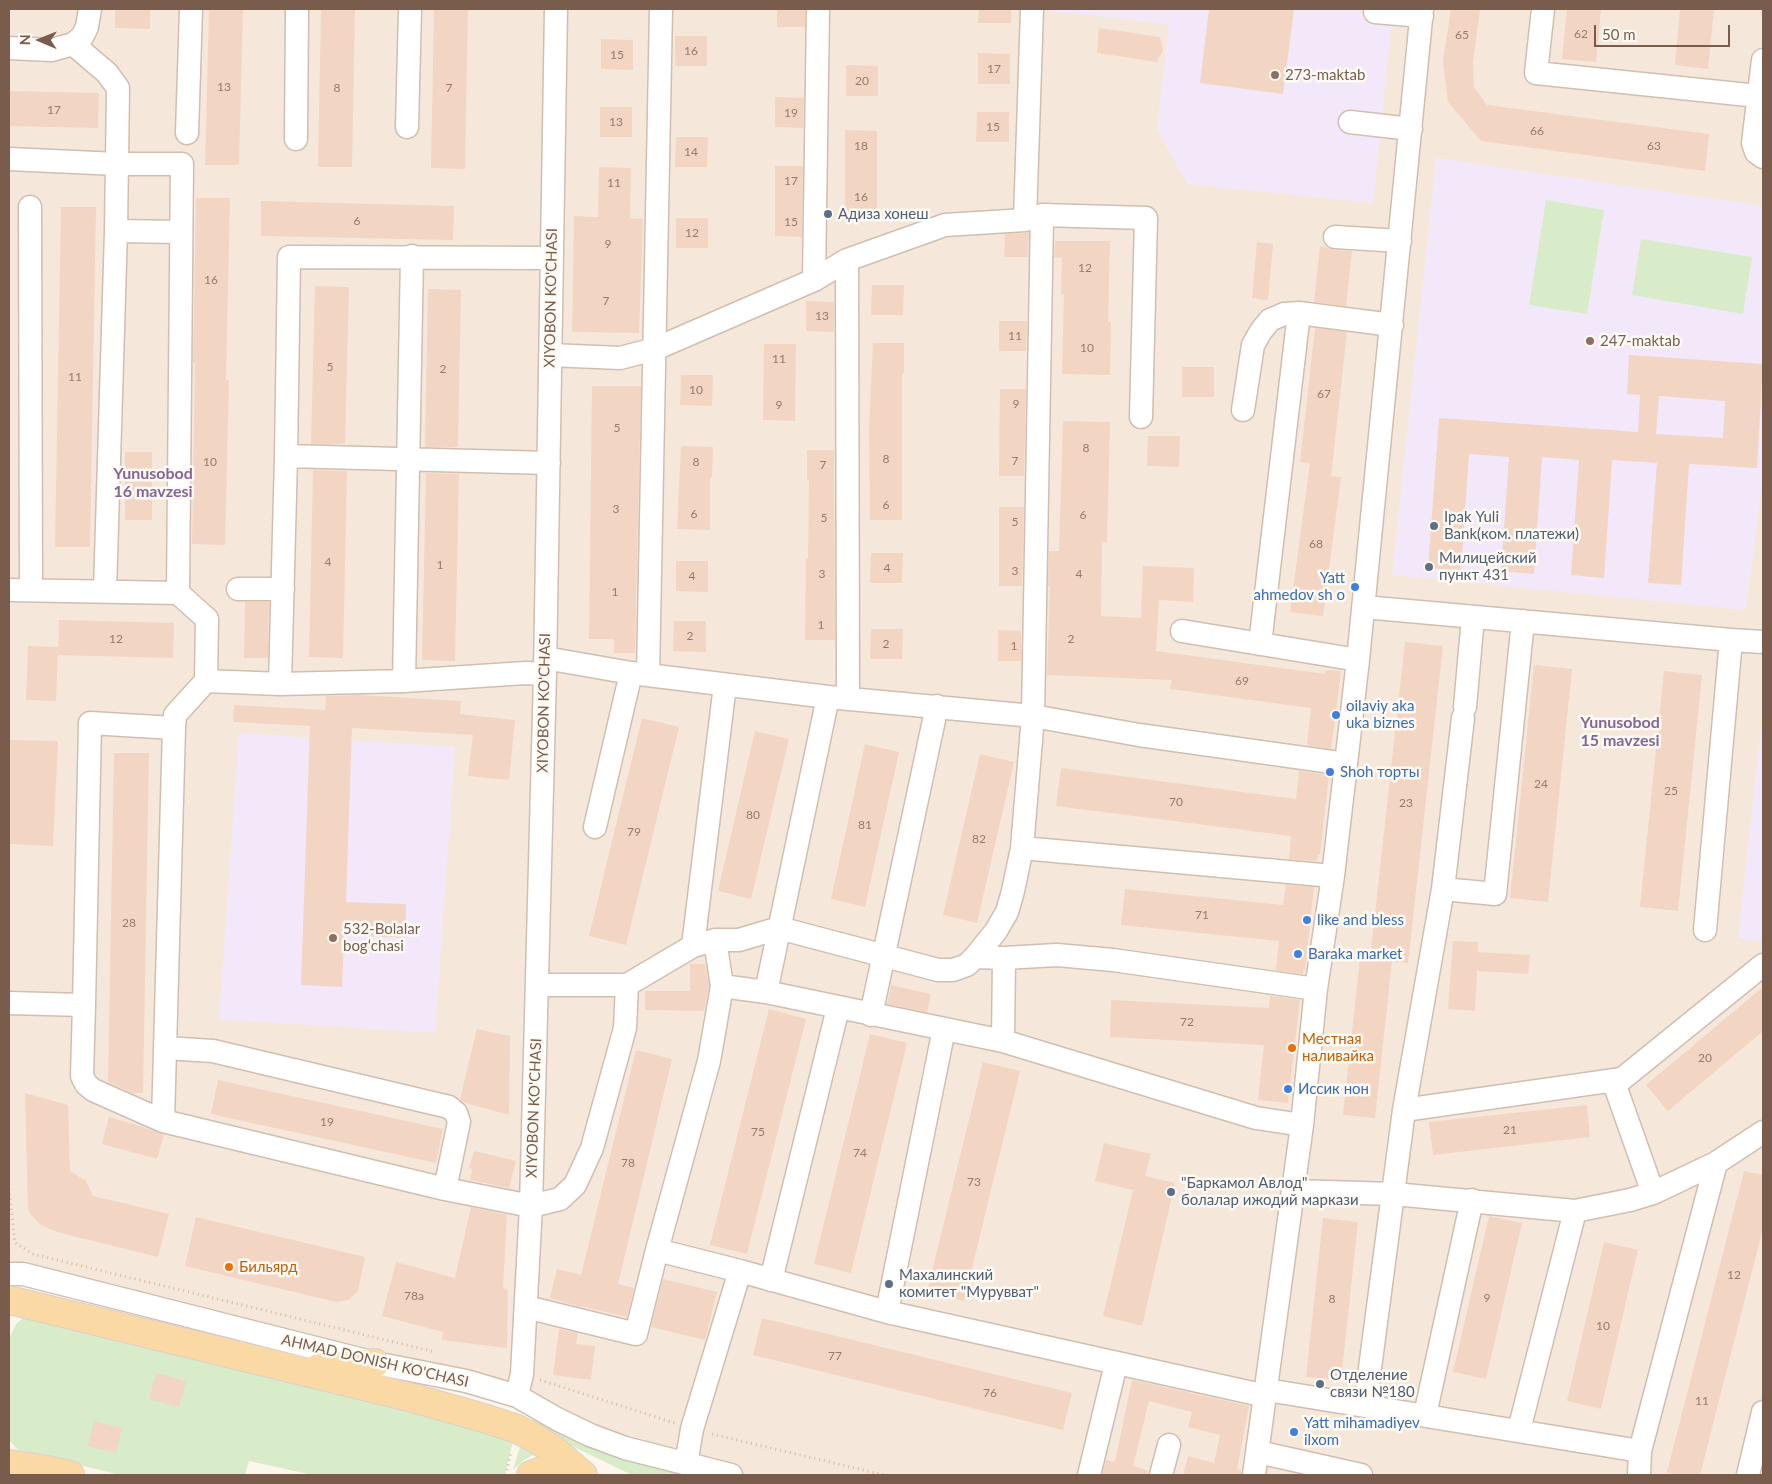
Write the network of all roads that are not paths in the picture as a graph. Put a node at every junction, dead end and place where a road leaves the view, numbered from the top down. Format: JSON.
{"nodes":[{"id":1,"x":90,"y":9,"type":"edge"},
{"id":2,"x":191,"y":9,"type":"edge"},
{"id":3,"x":297,"y":9,"type":"edge"},
{"id":4,"x":410,"y":9,"type":"edge"},
{"id":5,"x":556,"y":9,"type":"edge"},
{"id":6,"x":661,"y":9,"type":"edge"},
{"id":7,"x":818,"y":9,"type":"edge"},
{"id":8,"x":1032,"y":9,"type":"edge"},
{"id":9,"x":1542,"y":9,"type":"edge"},
{"id":10,"x":1375,"y":12,"type":"dead end"},
{"id":11,"x":1422,"y":12,"type":"edge"},
{"id":12,"x":73,"y":44,"type":"junction"},
{"id":13,"x":9,"y":48,"type":"edge"},
{"id":14,"x":1763,"y":60,"type":"edge"},
{"id":15,"x":1758,"y":96,"type":"junction"},
{"id":16,"x":1350,"y":122,"type":"dead end"},
{"id":17,"x":407,"y":127,"type":"dead end"},
{"id":18,"x":1411,"y":129,"type":"junction"},
{"id":19,"x":187,"y":133,"type":"dead end"},
{"id":20,"x":296,"y":139,"type":"dead end"},
{"id":21,"x":1763,"y":157,"type":"edge"},
{"id":22,"x":9,"y":159,"type":"edge"},
{"id":23,"x":117,"y":164,"type":"junction"},
{"id":24,"x":30,"y":207,"type":"dead end"},
{"id":25,"x":1033,"y":218,"type":"junction"},
{"id":26,"x":116,"y":231,"type":"junction"},
{"id":27,"x":181,"y":232,"type":"junction"},
{"id":28,"x":1335,"y":237,"type":"dead end"},
{"id":29,"x":1400,"y":241,"type":"junction"},
{"id":30,"x":412,"y":256,"type":"junction"},
{"id":31,"x":552,"y":258,"type":"junction"},
{"id":32,"x":847,"y":260,"type":"junction"},
{"id":33,"x":814,"y":280,"type":"junction"},
{"id":34,"x":1299,"y":313,"type":"junction"},
{"id":35,"x":1392,"y":325,"type":"junction"},
{"id":36,"x":655,"y":349,"type":"junction"},
{"id":37,"x":550,"y":355,"type":"junction"},
{"id":38,"x":1243,"y":410,"type":"dead end"},
{"id":39,"x":1141,"y":417,"type":"dead end"},
{"id":40,"x":286,"y":456,"type":"junction"},
{"id":41,"x":408,"y":458,"type":"junction"},
{"id":42,"x":548,"y":463,"type":"junction"},
{"id":43,"x":238,"y":589,"type":"dead end"},
{"id":44,"x":283,"y":589,"type":"junction"},
{"id":45,"x":9,"y":590,"type":"edge"},
{"id":46,"x":31,"y":590,"type":"junction"},
{"id":47,"x":105,"y":591,"type":"junction"},
{"id":48,"x":178,"y":593,"type":"junction"},
{"id":49,"x":1364,"y":607,"type":"junction"},
{"id":50,"x":1473,"y":616,"type":"junction"},
{"id":51,"x":1523,"y":621,"type":"junction"},
{"id":52,"x":1182,"y":631,"type":"dead end"},
{"id":53,"x":1731,"y":640,"type":"junction"},
{"id":54,"x":1763,"y":642,"type":"edge"},
{"id":55,"x":1260,"y":644,"type":"junction"},
{"id":56,"x":1358,"y":660,"type":"junction"},
{"id":57,"x":545,"y":666,"type":"junction"},
{"id":58,"x":639,"y":674,"type":"junction"},
{"id":59,"x":206,"y":681,"type":"junction"},
{"id":60,"x":404,"y":681,"type":"junction"},
{"id":61,"x":280,"y":684,"type":"junction"},
{"id":62,"x":725,"y":685,"type":"junction"},
{"id":63,"x":838,"y":698,"type":"junction"},
{"id":64,"x":937,"y":706,"type":"junction"},
{"id":65,"x":1033,"y":716,"type":"junction"},
{"id":66,"x":174,"y":728,"type":"junction"},
{"id":67,"x":1346,"y":764,"type":"junction"},
{"id":68,"x":595,"y":828,"type":"dead end"},
{"id":69,"x":1022,"y":848,"type":"junction"},
{"id":70,"x":1333,"y":876,"type":"junction"},
{"id":71,"x":1443,"y":889,"type":"junction"},
{"id":72,"x":780,"y":928,"type":"junction"},
{"id":73,"x":1705,"y":930,"type":"dead end"},
{"id":74,"x":714,"y":940,"type":"junction"},
{"id":75,"x":693,"y":946,"type":"junction"},
{"id":76,"x":884,"y":956,"type":"junction"},
{"id":77,"x":975,"y":958,"type":"junction"},
{"id":78,"x":1004,"y":958,"type":"junction"},
{"id":79,"x":1763,"y":965,"type":"edge"},
{"id":80,"x":537,"y":985,"type":"junction"},
{"id":81,"x":627,"y":985,"type":"junction"},
{"id":82,"x":722,"y":986,"type":"junction"},
{"id":83,"x":1316,"y":989,"type":"junction"},
{"id":84,"x":766,"y":992,"type":"junction"},
{"id":85,"x":9,"y":1003,"type":"edge"},
{"id":86,"x":84,"y":1005,"type":"junction"},
{"id":87,"x":838,"y":1008,"type":"junction"},
{"id":88,"x":871,"y":1015,"type":"junction"},
{"id":89,"x":944,"y":1029,"type":"junction"},
{"id":90,"x":1003,"y":1041,"type":"junction"},
{"id":91,"x":166,"y":1048,"type":"junction"},
{"id":92,"x":1613,"y":1080,"type":"junction"},
{"id":93,"x":1404,"y":1110,"type":"junction"},
{"id":94,"x":163,"y":1121,"type":"junction"},
{"id":95,"x":1302,"y":1125,"type":"junction"},
{"id":96,"x":1763,"y":1132,"type":"edge"},
{"id":97,"x":1716,"y":1163,"type":"junction"},
{"id":98,"x":445,"y":1189,"type":"junction"},
{"id":99,"x":1293,"y":1191,"type":"junction"},
{"id":100,"x":1653,"y":1193,"type":"junction"},
{"id":101,"x":1394,"y":1194,"type":"junction"},
{"id":102,"x":1472,"y":1200,"type":"junction"},
{"id":103,"x":531,"y":1206,"type":"junction"},
{"id":104,"x":1575,"y":1211,"type":"junction"},
{"id":105,"x":657,"y":1250,"type":"junction"},
{"id":106,"x":740,"y":1271,"type":"junction"},
{"id":107,"x":9,"y":1274,"type":"edge"},
{"id":108,"x":772,"y":1280,"type":"junction"},
{"id":109,"x":9,"y":1300,"type":"edge"},
{"id":110,"x":526,"y":1307,"type":"junction"},
{"id":111,"x":887,"y":1312,"type":"junction"},
{"id":112,"x":375,"y":1363,"type":"junction"},
{"id":113,"x":1116,"y":1364,"type":"junction"},
{"id":114,"x":295,"y":1370,"type":"junction"},
{"id":115,"x":1267,"y":1393,"type":"junction"},
{"id":116,"x":517,"y":1396,"type":"junction"},
{"id":117,"x":1365,"y":1406,"type":"junction"},
{"id":118,"x":1763,"y":1412,"type":"edge"},
{"id":119,"x":1425,"y":1415,"type":"junction"},
{"id":120,"x":1519,"y":1430,"type":"junction"},
{"id":121,"x":1169,"y":1445,"type":"dead end"},
{"id":122,"x":1640,"y":1451,"type":"junction"},
{"id":123,"x":1258,"y":1452,"type":"junction"},
{"id":124,"x":9,"y":1464,"type":"edge"},
{"id":125,"x":686,"y":1464,"type":"junction"},
{"id":126,"x":70,"y":1475,"type":"edge"},
{"id":127,"x":531,"y":1475,"type":"edge"},
{"id":128,"x":583,"y":1475,"type":"edge"},
{"id":129,"x":731,"y":1475,"type":"edge"},
{"id":130,"x":1089,"y":1475,"type":"edge"},
{"id":131,"x":1161,"y":1475,"type":"edge"},
{"id":132,"x":1254,"y":1475,"type":"edge"},
{"id":133,"x":1361,"y":1475,"type":"edge"},
{"id":134,"x":1638,"y":1475,"type":"edge"},
{"id":135,"x":1748,"y":1475,"type":"edge"}],
"edges":[{"from":1,"to":12,"type":"street"},
{"from":2,"to":19,"type":"street"},
{"from":3,"to":20,"type":"street"},
{"from":4,"to":17,"type":"street"},
{"from":5,"to":31,"type":"street","name":"XIYOBON KO'CHASI"},
{"from":6,"to":36,"type":"street"},
{"from":7,"to":33,"type":"street"},
{"from":8,"to":25,"type":"street"},
{"from":9,"to":15,"type":"street"},
{"from":10,"to":11,"type":"street"},
{"from":11,"to":18,"type":"street"},
{"from":12,"to":13,"type":"street"},
{"from":12,"to":23,"type":"street"},
{"from":14,"to":15,"type":"street"},
{"from":15,"to":21,"type":"street"},
{"from":16,"to":18,"type":"street"},
{"from":18,"to":29,"type":"street"},
{"from":22,"to":23,"type":"street"},
{"from":23,"to":26,"type":"street"},
{"from":23,"to":27,"type":"street"},
{"from":24,"to":46,"type":"street"},
{"from":25,"to":32,"type":"street"},
{"from":25,"to":39,"type":"street"},
{"from":25,"to":65,"type":"street"},
{"from":26,"to":27,"type":"street"},
{"from":26,"to":47,"type":"street"},
{"from":27,"to":48,"type":"street"},
{"from":28,"to":29,"type":"street"},
{"from":29,"to":35,"type":"street"},
{"from":30,"to":31,"type":"street"},
{"from":30,"to":40,"type":"street"},
{"from":30,"to":41,"type":"street"},
{"from":31,"to":37,"type":"street","name":"XIYOBON KO'CHASI"},
{"from":32,"to":33,"type":"street"},
{"from":32,"to":63,"type":"street"},
{"from":33,"to":36,"type":"street"},
{"from":34,"to":35,"type":"street"},
{"from":34,"to":38,"type":"street"},
{"from":34,"to":55,"type":"street"},
{"from":35,"to":49,"type":"street"},
{"from":36,"to":37,"type":"street"},
{"from":36,"to":58,"type":"street"},
{"from":37,"to":42,"type":"street","name":"XIYOBON KO'CHASI"},
{"from":40,"to":41,"type":"street"},
{"from":40,"to":44,"type":"street"},
{"from":41,"to":42,"type":"street"},
{"from":41,"to":60,"type":"street"},
{"from":42,"to":57,"type":"street","name":"XIYOBON KO'CHASI"},
{"from":43,"to":44,"type":"street"},
{"from":44,"to":61,"type":"street"},
{"from":45,"to":46,"type":"street"},
{"from":46,"to":47,"type":"street"},
{"from":47,"to":48,"type":"street"},
{"from":48,"to":59,"type":"street"},
{"from":49,"to":50,"type":"street"},
{"from":49,"to":56,"type":"street"},
{"from":50,"to":51,"type":"street"},
{"from":50,"to":71,"type":"street"},
{"from":51,"to":53,"type":"street"},
{"from":51,"to":71,"type":"street"},
{"from":52,"to":55,"type":"street"},
{"from":53,"to":54,"type":"street"},
{"from":53,"to":73,"type":"street"},
{"from":55,"to":56,"type":"street"},
{"from":56,"to":67,"type":"street"},
{"from":57,"to":58,"type":"street"},
{"from":57,"to":60,"type":"street"},
{"from":57,"to":80,"type":"street","name":"XIYOBON KO'CHASI"},
{"from":58,"to":62,"type":"street"},
{"from":58,"to":68,"type":"street"},
{"from":59,"to":61,"type":"street"},
{"from":59,"to":66,"type":"street"},
{"from":60,"to":61,"type":"street"},
{"from":62,"to":63,"type":"street"},
{"from":62,"to":75,"type":"street"},
{"from":63,"to":64,"type":"street"},
{"from":63,"to":72,"type":"street"},
{"from":64,"to":65,"type":"street"},
{"from":64,"to":76,"type":"street"},
{"from":65,"to":67,"type":"street"},
{"from":65,"to":69,"type":"street"},
{"from":66,"to":86,"type":"street"},
{"from":66,"to":91,"type":"street"},
{"from":67,"to":70,"type":"street"},
{"from":69,"to":70,"type":"street"},
{"from":69,"to":77,"type":"street"},
{"from":70,"to":83,"type":"street"},
{"from":71,"to":93,"type":"street"},
{"from":72,"to":74,"type":"street"},
{"from":72,"to":76,"type":"street"},
{"from":72,"to":84,"type":"street"},
{"from":74,"to":75,"type":"street"},
{"from":74,"to":82,"type":"street"},
{"from":75,"to":81,"type":"street"},
{"from":76,"to":77,"type":"street"},
{"from":76,"to":88,"type":"street"},
{"from":77,"to":78,"type":"street"},
{"from":78,"to":83,"type":"street"},
{"from":78,"to":90,"type":"street"},
{"from":79,"to":92,"type":"street"},
{"from":80,"to":81,"type":"street"},
{"from":80,"to":103,"type":"street","name":"XIYOBON KO'CHASI"},
{"from":81,"to":103,"type":"street"},
{"from":82,"to":84,"type":"street"},
{"from":82,"to":105,"type":"street"},
{"from":83,"to":95,"type":"street"},
{"from":84,"to":87,"type":"street"},
{"from":85,"to":86,"type":"street"},
{"from":86,"to":94,"type":"street"},
{"from":87,"to":88,"type":"street"},
{"from":87,"to":108,"type":"street"},
{"from":88,"to":89,"type":"street"},
{"from":89,"to":90,"type":"street"},
{"from":89,"to":111,"type":"street"},
{"from":90,"to":95,"type":"street"},
{"from":91,"to":94,"type":"street"},
{"from":91,"to":98,"type":"street"},
{"from":92,"to":93,"type":"street"},
{"from":92,"to":100,"type":"street"},
{"from":93,"to":101,"type":"street"},
{"from":94,"to":98,"type":"street"},
{"from":95,"to":99,"type":"street"},
{"from":96,"to":97,"type":"street"},
{"from":97,"to":100,"type":"street"},
{"from":97,"to":122,"type":"street"},
{"from":98,"to":103,"type":"street"},
{"from":99,"to":101,"type":"street"},
{"from":99,"to":115,"type":"street"},
{"from":100,"to":104,"type":"street"},
{"from":101,"to":102,"type":"street"},
{"from":101,"to":117,"type":"street"},
{"from":102,"to":104,"type":"street"},
{"from":102,"to":119,"type":"street"},
{"from":103,"to":110,"type":"street","name":"XIYOBON KO'CHASI"},
{"from":104,"to":120,"type":"street"},
{"from":105,"to":106,"type":"street"},
{"from":105,"to":110,"type":"street"},
{"from":106,"to":108,"type":"street"},
{"from":106,"to":125,"type":"street"},
{"from":107,"to":112,"type":"street","name":"AHMAD DONISH KO'CHASI"},
{"from":108,"to":111,"type":"street"},
{"from":109,"to":114,"type":"main road","name":"AHMAD DONISH KO'CHASI"},
{"from":110,"to":116,"type":"street","name":"XIYOBON KO'CHASI"},
{"from":111,"to":113,"type":"street"},
{"from":112,"to":114,"type":"main road"},
{"from":112,"to":116,"type":"street","name":"AHMAD DONISH KO'CHASI"},
{"from":113,"to":115,"type":"street"},
{"from":113,"to":130,"type":"street"},
{"from":114,"to":128,"type":"main road","name":"AHMAD DONISH KO'CHASI"},
{"from":115,"to":117,"type":"street"},
{"from":115,"to":123,"type":"street"},
{"from":116,"to":125,"type":"street","name":"AHMAD DONISH KO'CHASI"},
{"from":117,"to":119,"type":"street"},
{"from":118,"to":135,"type":"street"},
{"from":119,"to":120,"type":"street"},
{"from":120,"to":122,"type":"street"},
{"from":121,"to":131,"type":"street"},
{"from":122,"to":134,"type":"street"},
{"from":123,"to":132,"type":"street"},
{"from":123,"to":133,"type":"street"},
{"from":124,"to":126,"type":"main road"},
{"from":125,"to":129,"type":"street","name":"AHMAD DONISH KO'CHASI"},
{"from":127,"to":128,"type":"main road","name":"AHMAD DONISH KO'CHASI"}]}
